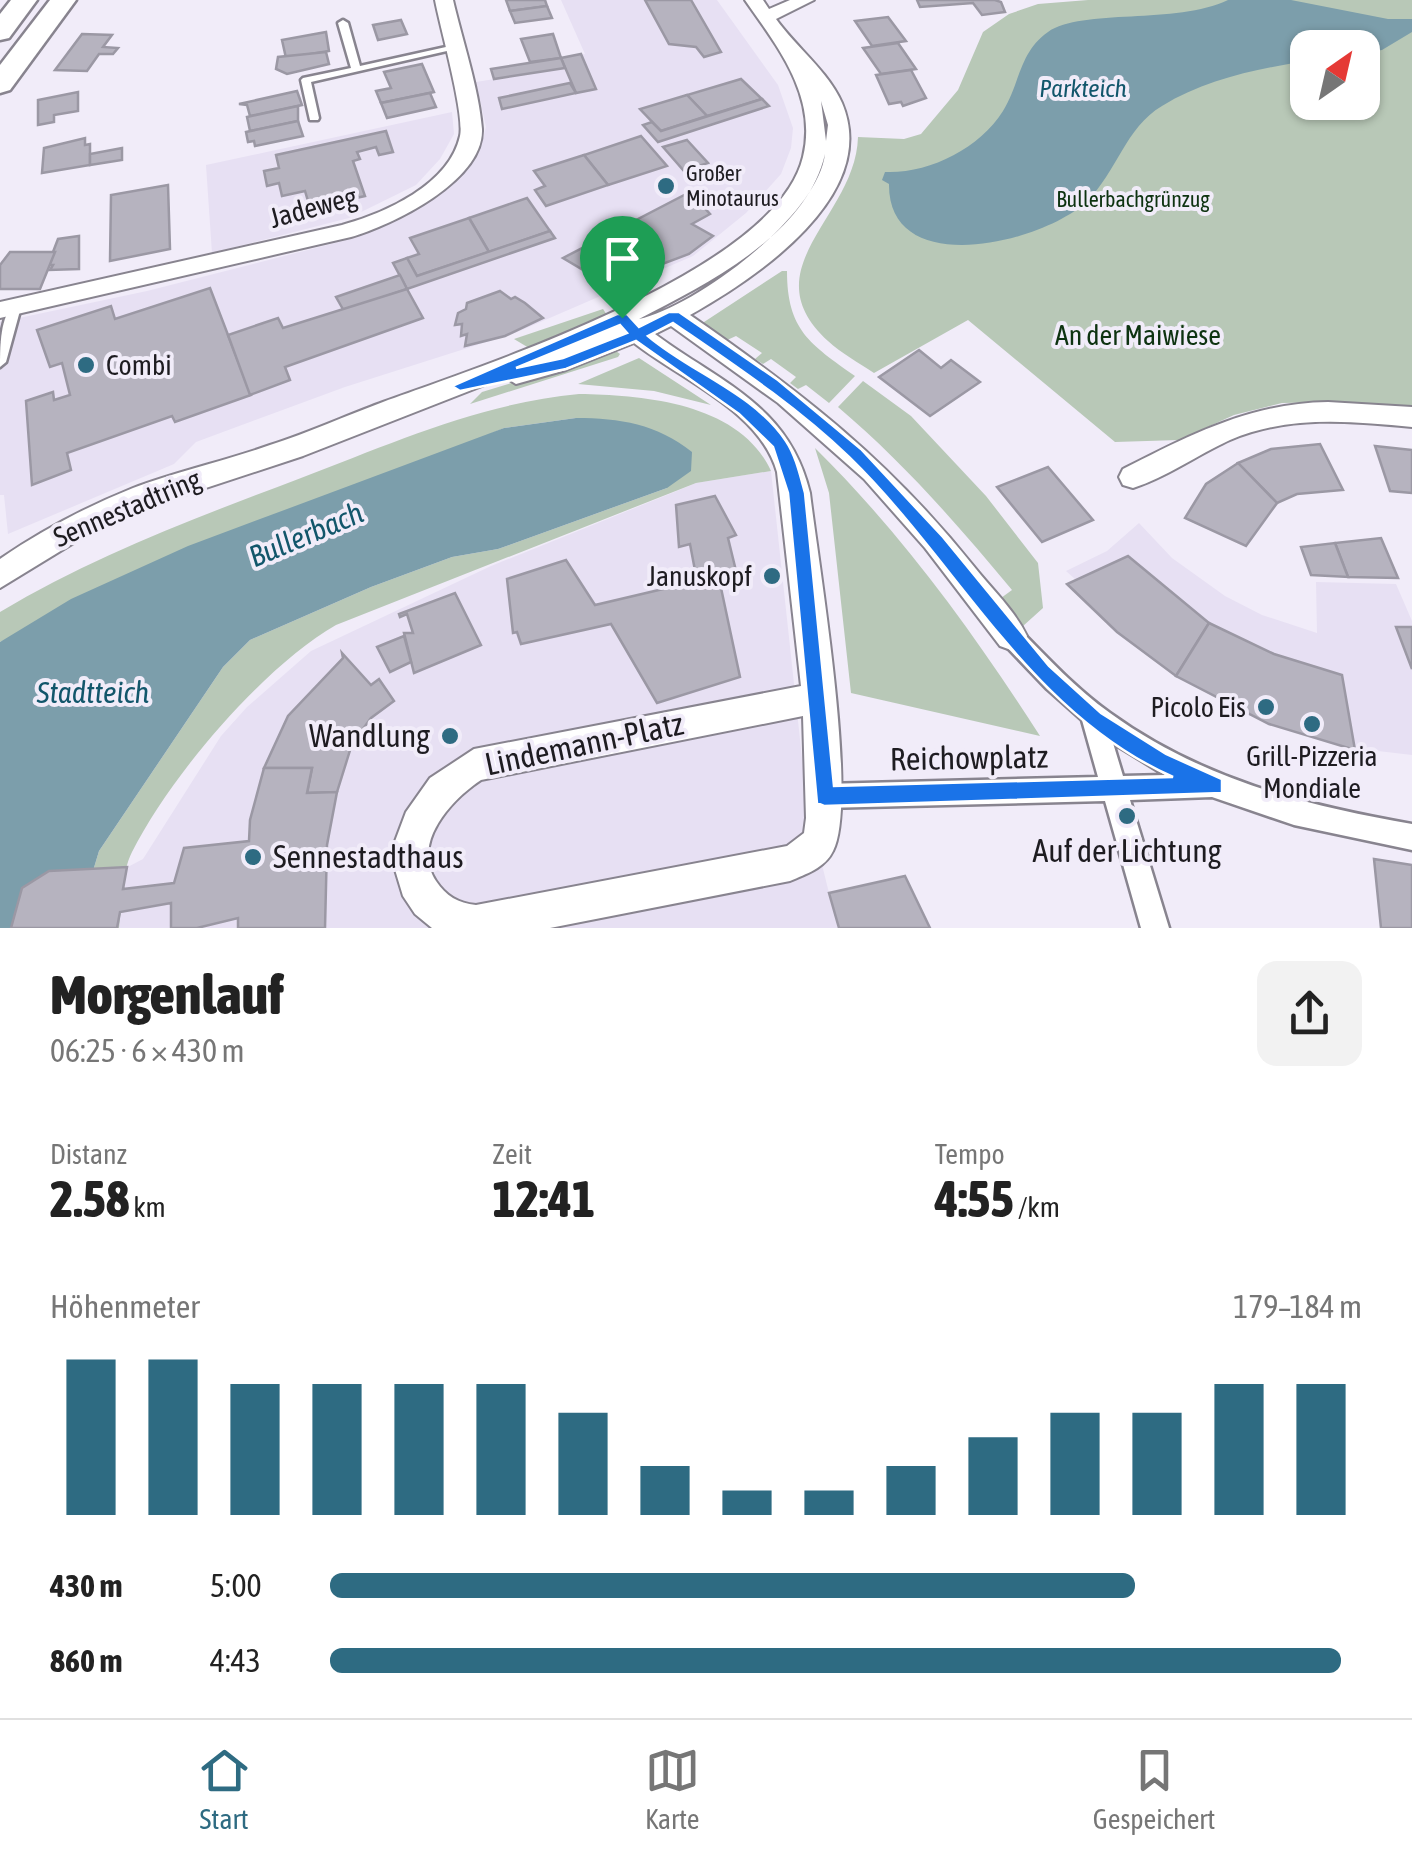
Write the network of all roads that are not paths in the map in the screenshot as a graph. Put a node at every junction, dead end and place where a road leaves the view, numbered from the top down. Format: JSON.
{"nodes":[{"id":1,"x":24,"y":0,"type":"edge"},
{"id":2,"x":62,"y":0,"type":"edge"},
{"id":3,"x":444,"y":0,"type":"edge"},
{"id":4,"x":805,"y":0,"type":"edge"},
{"id":5,"x":760,"y":8,"type":"edge"},
{"id":6,"x":343,"y":23,"type":"dead end"},
{"id":7,"x":0,"y":32,"type":"edge"},
{"id":8,"x":455,"y":48,"type":"junction"},
{"id":9,"x":800,"y":62,"type":"junction"},
{"id":10,"x":356,"y":70,"type":"junction"},
{"id":11,"x":0,"y":84,"type":"edge"},
{"id":12,"x":314,"y":118,"type":"dead end"},
{"id":13,"x":8,"y":309,"type":"edge"},
{"id":14,"x":674,"y":316,"type":"junction"},
{"id":15,"x":630,"y":326,"type":"junction"},
{"id":16,"x":734,"y":356,"type":"junction"},
{"id":17,"x":0,"y":362,"type":"edge"},
{"id":18,"x":698,"y":378,"type":"junction"},
{"id":19,"x":1412,"y":417,"type":"edge"},
{"id":20,"x":1133,"y":477,"type":"dead end"},
{"id":21,"x":0,"y":575,"type":"edge"},
{"id":22,"x":1011,"y":636,"type":"joint"},
{"id":23,"x":816,"y":698,"type":"junction"},
{"id":24,"x":1094,"y":719,"type":"junction"},
{"id":25,"x":1215,"y":786,"type":"junction"},
{"id":26,"x":1114,"y":789,"type":"junction"},
{"id":27,"x":824,"y":796,"type":"junction"},
{"id":28,"x":1412,"y":837,"type":"edge"},
{"id":29,"x":1156,"y":928,"type":"edge"}],
"edges":[{"from":1,"to":7,"type":"main road"},
{"from":2,"to":11,"type":"main road"},
{"from":3,"to":8,"type":"street","name":"Jadeweg"},
{"from":4,"to":5,"type":"street"},
{"from":5,"to":9,"type":"street"},
{"from":6,"to":10,"type":"lane"},
{"from":8,"to":10,"type":"lane"},
{"from":8,"to":13,"type":"street","name":"Jadeweg"},
{"from":9,"to":14,"type":"street","name":"Sennestadtring"},
{"from":9,"to":15,"type":"street","name":"Sennestadtring"},
{"from":10,"to":12,"type":"lane"},
{"from":13,"to":17,"type":"lane"},
{"from":14,"to":15,"type":"street","name":"Sennestadtring"},
{"from":14,"to":16,"type":"street","name":"Reichowplatz"},
{"from":15,"to":18,"type":"street","name":"Lindemann-Platz"},
{"from":15,"to":21,"type":"street","name":"Sennestadtring"},
{"from":16,"to":18,"type":"street"},
{"from":16,"to":22,"type":"street","name":"Reichowplatz"},
{"from":18,"to":23,"type":"street","name":"Lindemann-Platz"},
{"from":19,"to":20,"type":"street"},
{"from":22,"to":24,"type":"street","name":"Reichowplatz"},
{"from":23,"to":27,"type":"street","name":"Lindemann-Platz"},
{"from":23,"to":27,"type":"street","name":"Lindemann-Platz"},
{"from":24,"to":25,"type":"street","name":"Reichowplatz"},
{"from":24,"to":26,"type":"street","name":"Reichowplatz"},
{"from":25,"to":26,"type":"street","name":"Reichowplatz"},
{"from":25,"to":28,"type":"street","name":"Reichowplatz"},
{"from":26,"to":27,"type":"street","name":"Reichowplatz"},
{"from":26,"to":29,"type":"street","name":"Reichowplatz"}]}
